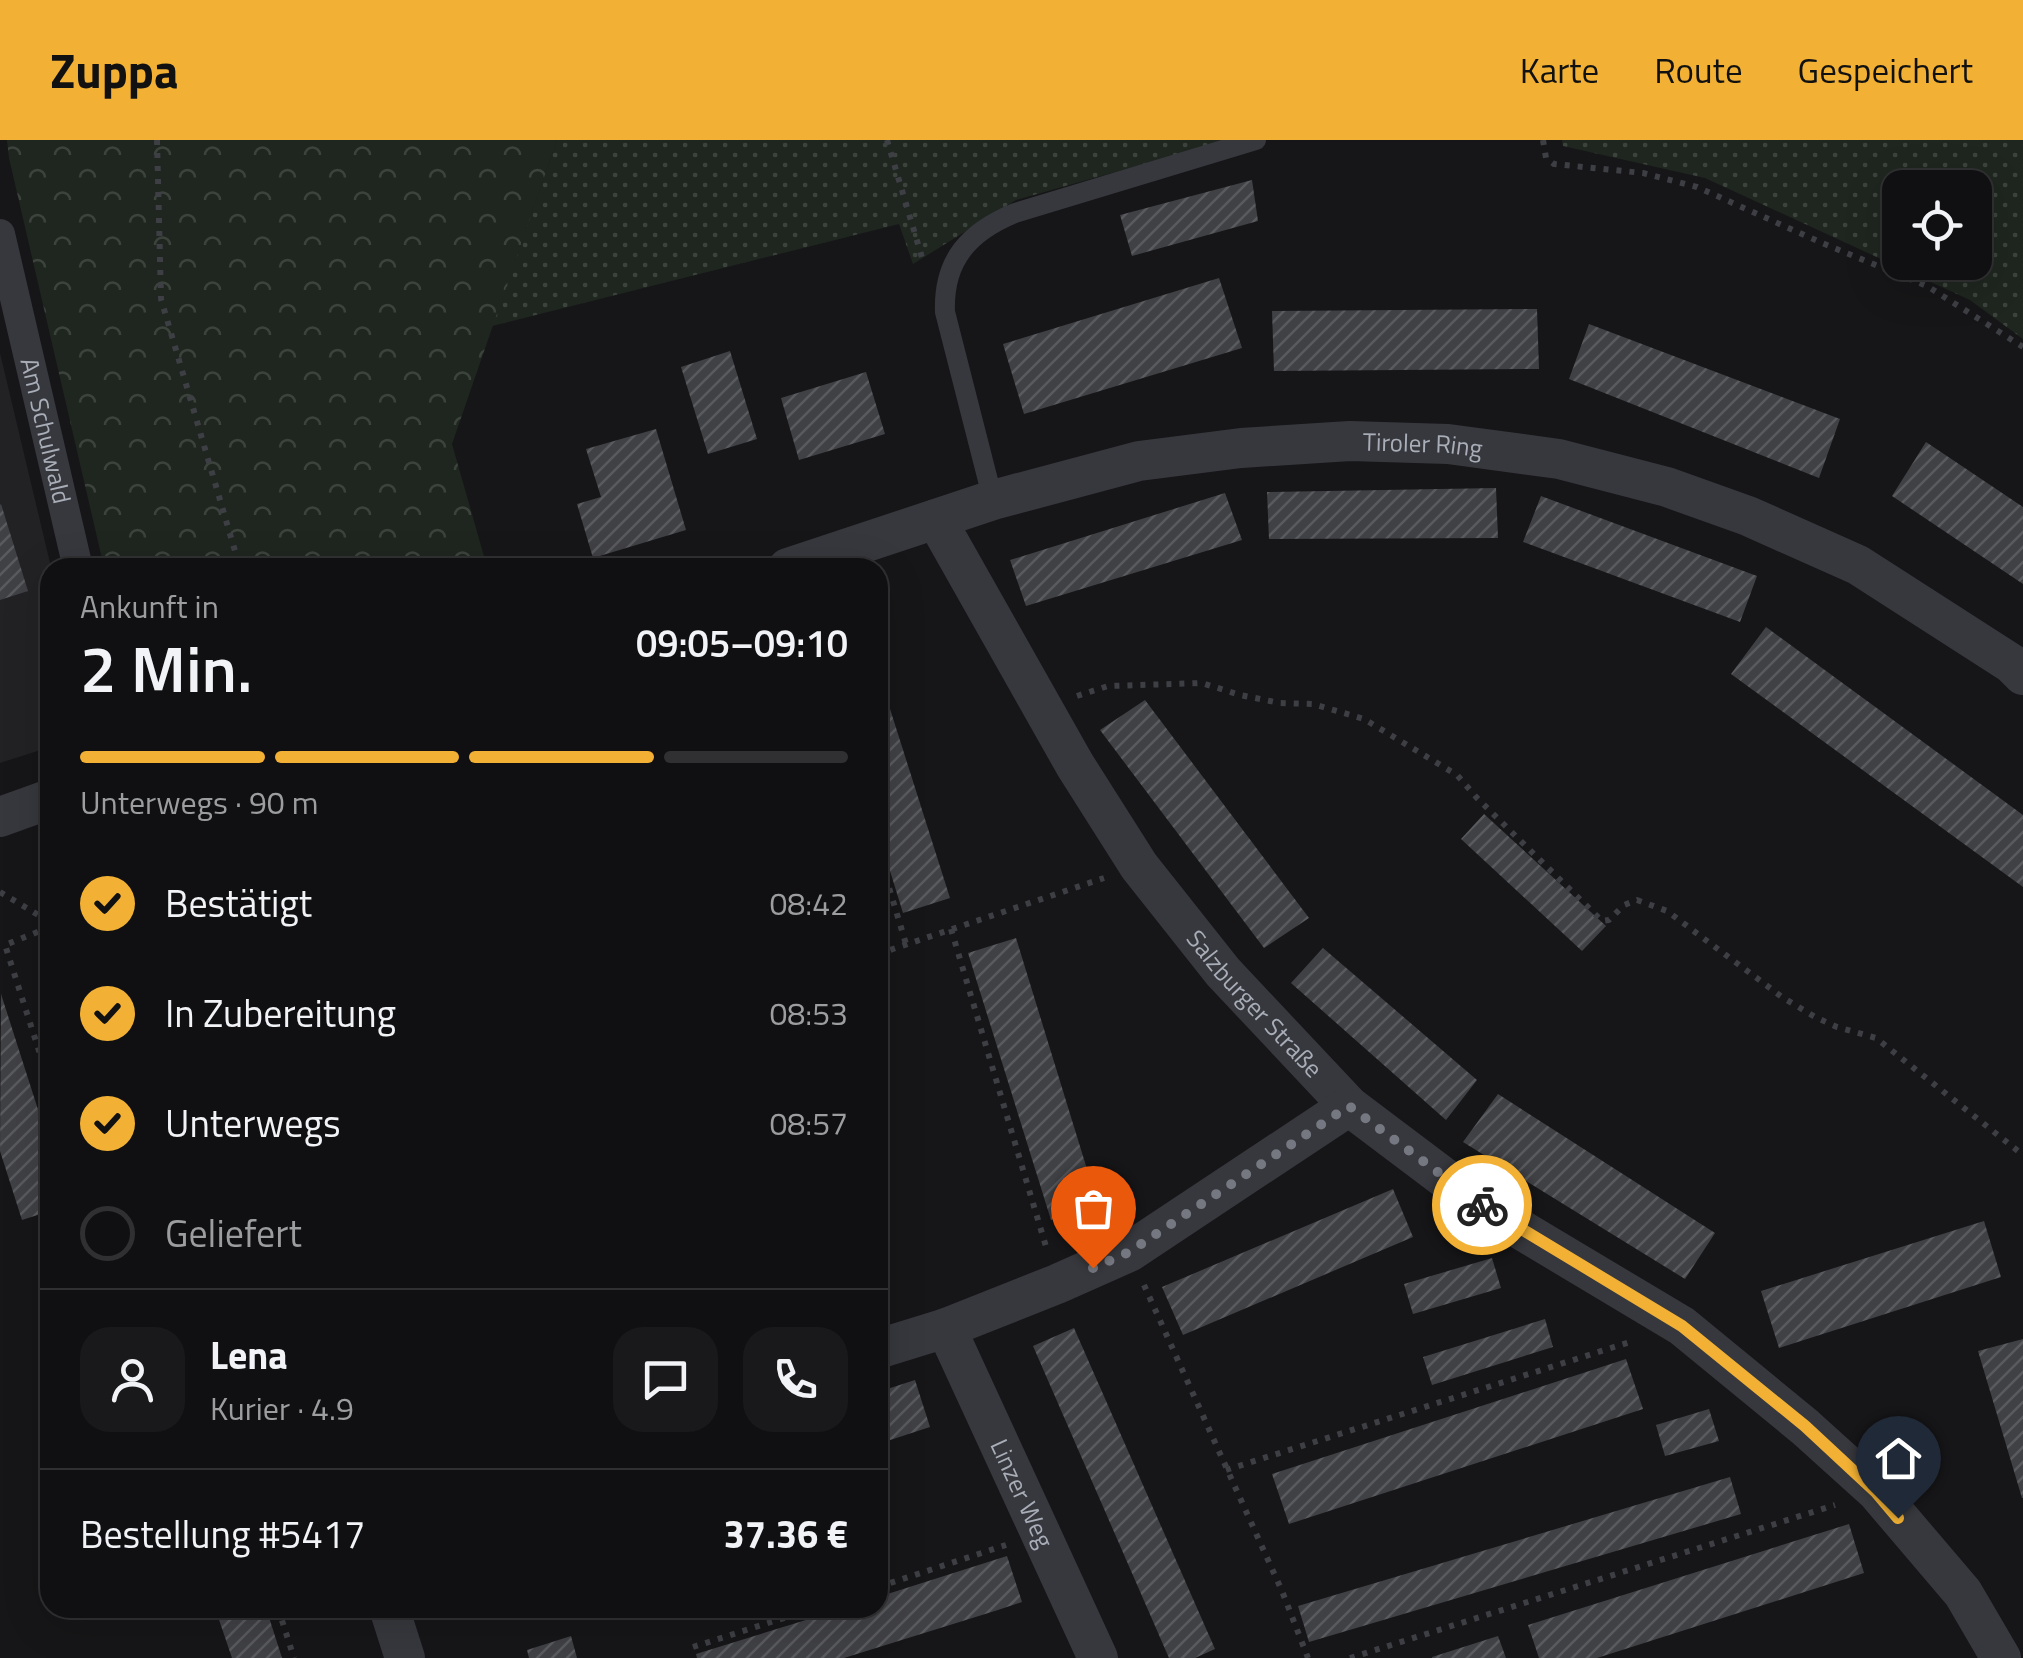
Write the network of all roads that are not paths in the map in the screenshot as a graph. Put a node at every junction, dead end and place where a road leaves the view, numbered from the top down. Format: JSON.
{"nodes":[{"id":1,"x":1256,"y":140,"type":"edge"},
{"id":2,"x":0,"y":234,"type":"edge"},
{"id":3,"x":993,"y":500,"type":"junction"},
{"id":4,"x":936,"y":519,"type":"junction"},
{"id":5,"x":76,"y":558,"type":"edge"},
{"id":6,"x":818,"y":558,"type":"edge"},
{"id":7,"x":2023,"y":676,"type":"edge"},
{"id":8,"x":40,"y":803,"type":"edge"},
{"id":9,"x":0,"y":816,"type":"edge"},
{"id":10,"x":1349,"y":1106,"type":"junction"},
{"id":11,"x":946,"y":1328,"type":"junction"},
{"id":12,"x":888,"y":1347,"type":"edge"},
{"id":13,"x":392,"y":1618,"type":"edge"},
{"id":14,"x":405,"y":1658,"type":"edge"},
{"id":15,"x":1098,"y":1658,"type":"edge"},
{"id":16,"x":2002,"y":1658,"type":"edge"}],
"edges":[{"from":1,"to":3,"type":"lane"},
{"from":2,"to":5,"type":"street","name":"Am Schulwald"},
{"from":3,"to":4,"type":"street","name":"Tiroler Ring"},
{"from":3,"to":7,"type":"street","name":"Tiroler Ring"},
{"from":4,"to":6,"type":"street","name":"Tiroler Ring"},
{"from":4,"to":10,"type":"street","name":"Salzburger Straße"},
{"from":8,"to":9,"type":"street"},
{"from":10,"to":11,"type":"street"},
{"from":10,"to":16,"type":"street","name":"Salzburger Straße"},
{"from":11,"to":12,"type":"street"},
{"from":11,"to":15,"type":"street","name":"Linzer Weg"},
{"from":13,"to":14,"type":"street"}]}
